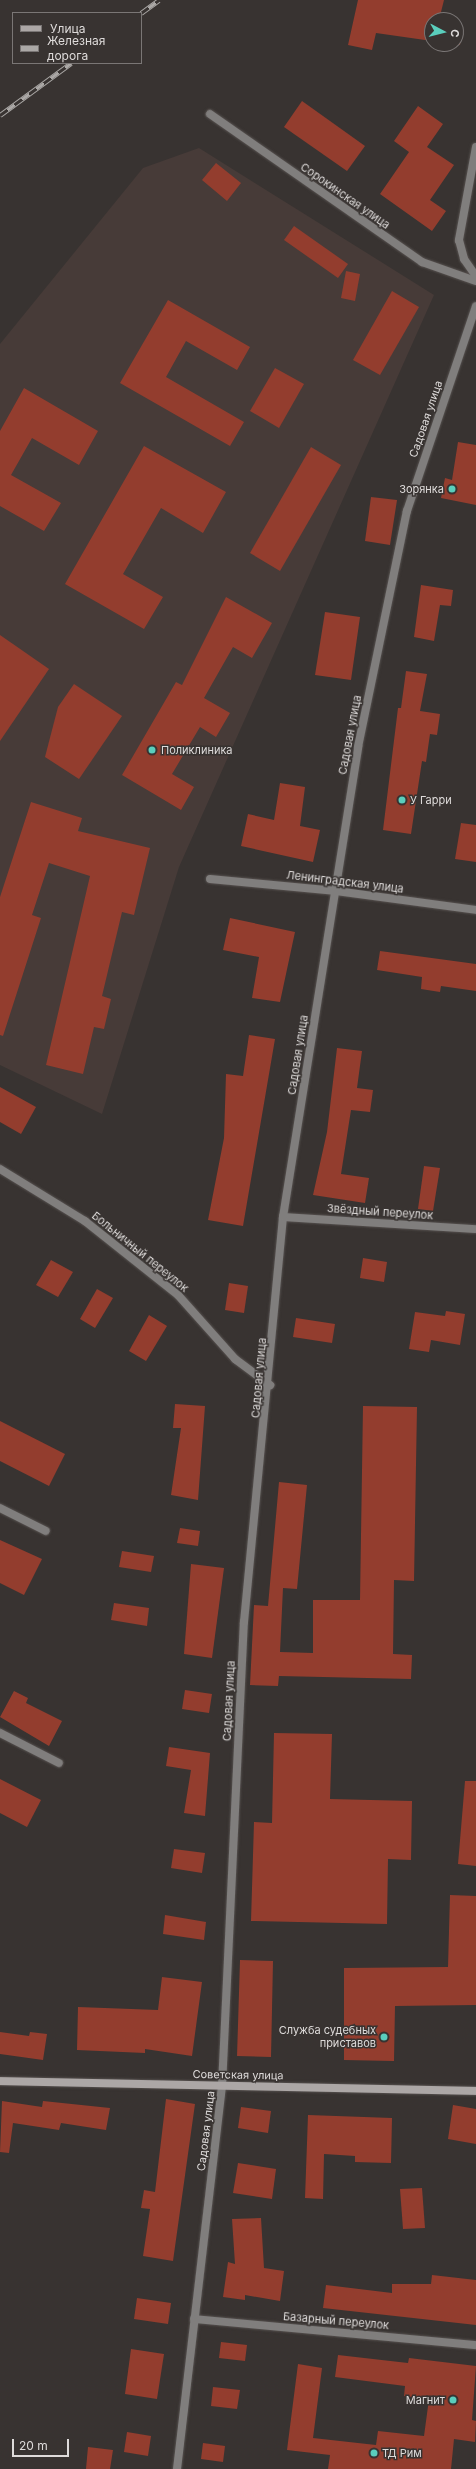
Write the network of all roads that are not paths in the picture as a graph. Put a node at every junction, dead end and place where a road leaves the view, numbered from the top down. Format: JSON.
{"nodes":[{"id":1,"x":210,"y":114,"type":"dead end"},
{"id":2,"x":476,"y":147,"type":"edge"},
{"id":3,"x":476,"y":276,"type":"edge"},
{"id":4,"x":476,"y":280,"type":"edge"},
{"id":5,"x":476,"y":306,"type":"edge"},
{"id":6,"x":210,"y":879,"type":"dead end"},
{"id":7,"x":336,"y":891,"type":"junction"},
{"id":8,"x":476,"y":910,"type":"edge"},
{"id":9,"x":0,"y":1169,"type":"edge"},
{"id":10,"x":283,"y":1217,"type":"junction"},
{"id":11,"x":476,"y":1229,"type":"edge"},
{"id":12,"x":270,"y":1385,"type":"junction"},
{"id":13,"x":0,"y":1508,"type":"edge"},
{"id":14,"x":46,"y":1531,"type":"dead end"},
{"id":15,"x":0,"y":1733,"type":"edge"},
{"id":16,"x":59,"y":1763,"type":"dead end"},
{"id":17,"x":0,"y":2081,"type":"edge"},
{"id":18,"x":222,"y":2086,"type":"junction"},
{"id":19,"x":476,"y":2091,"type":"edge"},
{"id":20,"x":194,"y":2319,"type":"junction"},
{"id":21,"x":476,"y":2345,"type":"edge"},
{"id":22,"x":177,"y":2469,"type":"edge"}],
"edges":[{"from":1,"to":4,"type":"street","name":"Сорокинская улица"},
{"from":2,"to":3,"type":"street"},
{"from":5,"to":7,"type":"street","name":"Садовая улица"},
{"from":6,"to":7,"type":"street","name":"Ленинградская улица"},
{"from":7,"to":8,"type":"street","name":"Ленинградская улица"},
{"from":7,"to":10,"type":"street","name":"Садовая улица"},
{"from":9,"to":12,"type":"street","name":"Больничный переулок"},
{"from":10,"to":11,"type":"street","name":"Звёздный переулок"},
{"from":10,"to":12,"type":"street","name":"Садовая улица"},
{"from":12,"to":18,"type":"street","name":"Садовая улица"},
{"from":13,"to":14,"type":"street"},
{"from":15,"to":16,"type":"street"},
{"from":17,"to":18,"type":"street","name":"Советская улица"},
{"from":18,"to":19,"type":"street","name":"Советская улица"},
{"from":18,"to":20,"type":"street","name":"Садовая улица"},
{"from":20,"to":21,"type":"street","name":"Базарный переулок"},
{"from":20,"to":22,"type":"street","name":"Садовая улица"}]}
